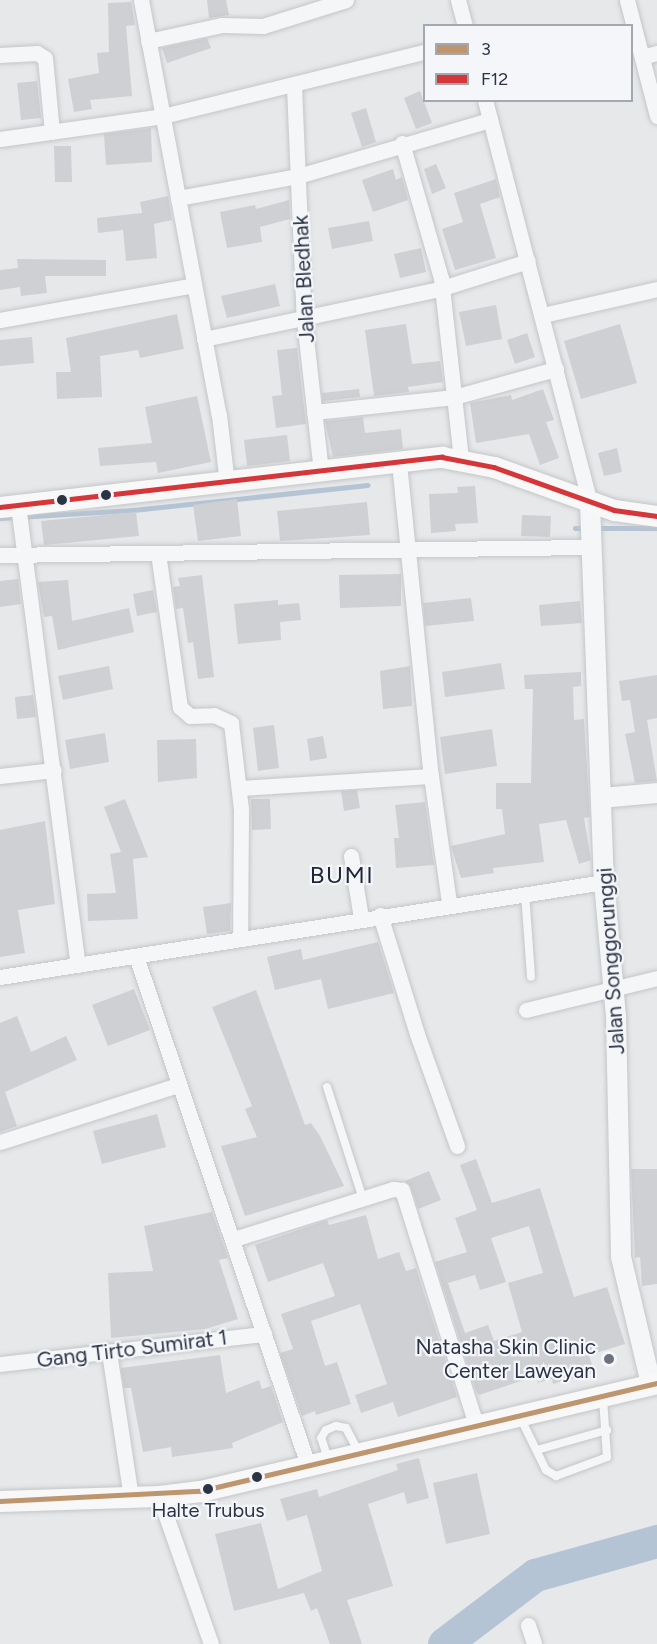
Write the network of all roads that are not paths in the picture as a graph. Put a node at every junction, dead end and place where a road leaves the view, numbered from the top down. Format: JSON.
{"nodes":[{"id":1,"x":141,"y":0,"type":"edge"},
{"id":2,"x":346,"y":0,"type":"edge"},
{"id":3,"x":458,"y":0,"type":"edge"},
{"id":4,"x":627,"y":0,"type":"edge"},
{"id":5,"x":464,"y":24,"type":"edge"},
{"id":6,"x":148,"y":41,"type":"junction"},
{"id":7,"x":423,"y":52,"type":"edge"},
{"id":8,"x":657,"y":53,"type":"edge"},
{"id":9,"x":0,"y":55,"type":"edge"},
{"id":10,"x":642,"y":57,"type":"junction"},
{"id":11,"x":294,"y":86,"type":"junction"},
{"id":12,"x":485,"y":102,"type":"edge"},
{"id":13,"x":163,"y":116,"type":"junction"},
{"id":14,"x":657,"y":116,"type":"edge"},
{"id":15,"x":490,"y":120,"type":"junction"},
{"id":16,"x":52,"y":132,"type":"junction"},
{"id":17,"x":0,"y":139,"type":"edge"},
{"id":18,"x":402,"y":143,"type":"junction"},
{"id":19,"x":298,"y":176,"type":"junction"},
{"id":20,"x":178,"y":198,"type":"junction"},
{"id":21,"x":528,"y":261,"type":"junction"},
{"id":22,"x":194,"y":285,"type":"junction"},
{"id":23,"x":439,"y":289,"type":"junction"},
{"id":24,"x":657,"y":289,"type":"edge"},
{"id":25,"x":543,"y":315,"type":"junction"},
{"id":26,"x":0,"y":320,"type":"edge"},
{"id":27,"x":304,"y":320,"type":"junction"},
{"id":28,"x":204,"y":339,"type":"junction"},
{"id":29,"x":556,"y":369,"type":"junction"},
{"id":30,"x":454,"y":397,"type":"junction"},
{"id":31,"x":314,"y":412,"type":"junction"},
{"id":32,"x":461,"y":458,"type":"junction"},
{"id":33,"x":399,"y":463,"type":"junction"},
{"id":34,"x":321,"y":471,"type":"junction"},
{"id":35,"x":227,"y":483,"type":"junction"},
{"id":36,"x":13,"y":508,"type":"edge"},
{"id":37,"x":657,"y":516,"type":"edge"},
{"id":38,"x":590,"y":526,"type":"junction"},
{"id":39,"x":408,"y":552,"type":"junction"},
{"id":40,"x":158,"y":553,"type":"junction"},
{"id":41,"x":25,"y":554,"type":"junction"},
{"id":42,"x":0,"y":555,"type":"edge"},
{"id":43,"x":54,"y":770,"type":"junction"},
{"id":44,"x":0,"y":776,"type":"edge"},
{"id":45,"x":430,"y":776,"type":"junction"},
{"id":46,"x":240,"y":788,"type":"junction"},
{"id":47,"x":657,"y":794,"type":"edge"},
{"id":48,"x":603,"y":798,"type":"junction"},
{"id":49,"x":351,"y":856,"type":"dead end"},
{"id":50,"x":604,"y":882,"type":"junction"},
{"id":51,"x":525,"y":893,"type":"junction"},
{"id":52,"x":449,"y":903,"type":"junction"},
{"id":53,"x":380,"y":915,"type":"junction"},
{"id":54,"x":361,"y":918,"type":"junction"},
{"id":55,"x":240,"y":938,"type":"junction"},
{"id":56,"x":136,"y":956,"type":"junction"},
{"id":57,"x":78,"y":965,"type":"junction"},
{"id":58,"x":0,"y":976,"type":"edge"},
{"id":59,"x":531,"y":977,"type":"dead end"},
{"id":60,"x":657,"y":978,"type":"edge"},
{"id":61,"x":614,"y":989,"type":"junction"},
{"id":62,"x":526,"y":1010,"type":"dead end"},
{"id":63,"x":178,"y":1085,"type":"junction"},
{"id":64,"x":327,"y":1087,"type":"dead end"},
{"id":65,"x":0,"y":1142,"type":"edge"},
{"id":66,"x":458,"y":1146,"type":"dead end"},
{"id":67,"x":363,"y":1201,"type":"junction"},
{"id":68,"x":234,"y":1239,"type":"junction"},
{"id":69,"x":264,"y":1334,"type":"junction"},
{"id":70,"x":108,"y":1352,"type":"junction"},
{"id":71,"x":0,"y":1364,"type":"edge"},
{"id":72,"x":654,"y":1384,"type":"edge"},
{"id":73,"x":603,"y":1396,"type":"junction"},
{"id":74,"x":519,"y":1416,"type":"junction"},
{"id":75,"x":477,"y":1428,"type":"junction"},
{"id":76,"x":607,"y":1430,"type":"junction"},
{"id":77,"x":537,"y":1450,"type":"junction"},
{"id":78,"x":360,"y":1456,"type":"junction"},
{"id":79,"x":330,"y":1463,"type":"junction"},
{"id":80,"x":309,"y":1468,"type":"junction"},
{"id":81,"x":159,"y":1496,"type":"junction"},
{"id":82,"x":130,"y":1497,"type":"junction"},
{"id":83,"x":0,"y":1501,"type":"edge"},
{"id":84,"x":528,"y":1625,"type":"dead end"},
{"id":85,"x":211,"y":1644,"type":"edge"},
{"id":86,"x":534,"y":1644,"type":"edge"}],
"edges":[{"from":1,"to":6,"type":"street"},
{"from":2,"to":6,"type":"street"},
{"from":3,"to":5,"type":"street"},
{"from":4,"to":10,"type":"street"},
{"from":6,"to":13,"type":"street"},
{"from":7,"to":11,"type":"street"},
{"from":8,"to":10,"type":"street"},
{"from":9,"to":16,"type":"street"},
{"from":10,"to":14,"type":"street"},
{"from":11,"to":13,"type":"street"},
{"from":11,"to":19,"type":"street","name":"Jalan Bledhak"},
{"from":12,"to":15,"type":"street"},
{"from":13,"to":16,"type":"street"},
{"from":13,"to":20,"type":"street"},
{"from":15,"to":18,"type":"street"},
{"from":15,"to":21,"type":"street"},
{"from":16,"to":17,"type":"street"},
{"from":18,"to":19,"type":"street"},
{"from":18,"to":23,"type":"street"},
{"from":19,"to":20,"type":"street"},
{"from":19,"to":27,"type":"street","name":"Jalan Bledhak"},
{"from":20,"to":22,"type":"street"},
{"from":21,"to":23,"type":"street"},
{"from":21,"to":25,"type":"street"},
{"from":22,"to":26,"type":"street"},
{"from":22,"to":28,"type":"street"},
{"from":23,"to":27,"type":"street"},
{"from":23,"to":30,"type":"street"},
{"from":24,"to":25,"type":"street"},
{"from":25,"to":29,"type":"street"},
{"from":27,"to":28,"type":"street"},
{"from":27,"to":31,"type":"street","name":"Jalan Bledhak"},
{"from":28,"to":35,"type":"street"},
{"from":29,"to":30,"type":"street"},
{"from":29,"to":38,"type":"street"},
{"from":30,"to":31,"type":"street"},
{"from":30,"to":32,"type":"street"},
{"from":31,"to":34,"type":"street","name":"Jalan Bledhak"},
{"from":32,"to":33,"type":"main road"},
{"from":32,"to":38,"type":"main road"},
{"from":33,"to":34,"type":"main road"},
{"from":33,"to":39,"type":"street"},
{"from":34,"to":35,"type":"main road"},
{"from":35,"to":36,"type":"main road"},
{"from":36,"to":41,"type":"street"},
{"from":37,"to":38,"type":"main road"},
{"from":38,"to":39,"type":"street"},
{"from":38,"to":48,"type":"street","name":"Jalan Songgorunggi"},
{"from":39,"to":40,"type":"street"},
{"from":39,"to":45,"type":"street"},
{"from":40,"to":41,"type":"street"},
{"from":40,"to":46,"type":"street"},
{"from":41,"to":42,"type":"street"},
{"from":41,"to":43,"type":"street"},
{"from":43,"to":44,"type":"street"},
{"from":43,"to":57,"type":"street"},
{"from":45,"to":46,"type":"street"},
{"from":45,"to":52,"type":"street"},
{"from":46,"to":55,"type":"street"},
{"from":47,"to":48,"type":"street"},
{"from":48,"to":50,"type":"street","name":"Jalan Songgorunggi"},
{"from":49,"to":54,"type":"street"},
{"from":50,"to":51,"type":"street"},
{"from":50,"to":61,"type":"street","name":"Jalan Songgorunggi"},
{"from":51,"to":52,"type":"street"},
{"from":51,"to":59,"type":"lane"},
{"from":52,"to":53,"type":"street"},
{"from":53,"to":54,"type":"street"},
{"from":53,"to":66,"type":"street"},
{"from":54,"to":55,"type":"street"},
{"from":55,"to":56,"type":"street"},
{"from":56,"to":57,"type":"street"},
{"from":56,"to":63,"type":"street"},
{"from":57,"to":58,"type":"street"},
{"from":60,"to":61,"type":"street"},
{"from":61,"to":62,"type":"street"},
{"from":61,"to":72,"type":"street","name":"Jalan Songgorunggi"},
{"from":63,"to":65,"type":"street"},
{"from":63,"to":68,"type":"street"},
{"from":64,"to":67,"type":"lane"},
{"from":67,"to":68,"type":"street"},
{"from":67,"to":75,"type":"street"},
{"from":68,"to":69,"type":"street"},
{"from":69,"to":70,"type":"street","name":"Gang Tirto Sumirat 1"},
{"from":69,"to":80,"type":"street"},
{"from":70,"to":71,"type":"street","name":"Gang Tirto Sumirat 1"},
{"from":70,"to":82,"type":"street"},
{"from":72,"to":73,"type":"main road"},
{"from":73,"to":74,"type":"main road"},
{"from":73,"to":76,"type":"lane"},
{"from":74,"to":75,"type":"main road"},
{"from":74,"to":77,"type":"lane"},
{"from":75,"to":78,"type":"main road"},
{"from":76,"to":77,"type":"lane"},
{"from":76,"to":77,"type":"lane"},
{"from":78,"to":79,"type":"main road"},
{"from":78,"to":79,"type":"lane"},
{"from":79,"to":80,"type":"main road"},
{"from":80,"to":81,"type":"main road"},
{"from":81,"to":82,"type":"main road"},
{"from":81,"to":85,"type":"street"},
{"from":82,"to":83,"type":"main road"},
{"from":84,"to":86,"type":"street"}]}
